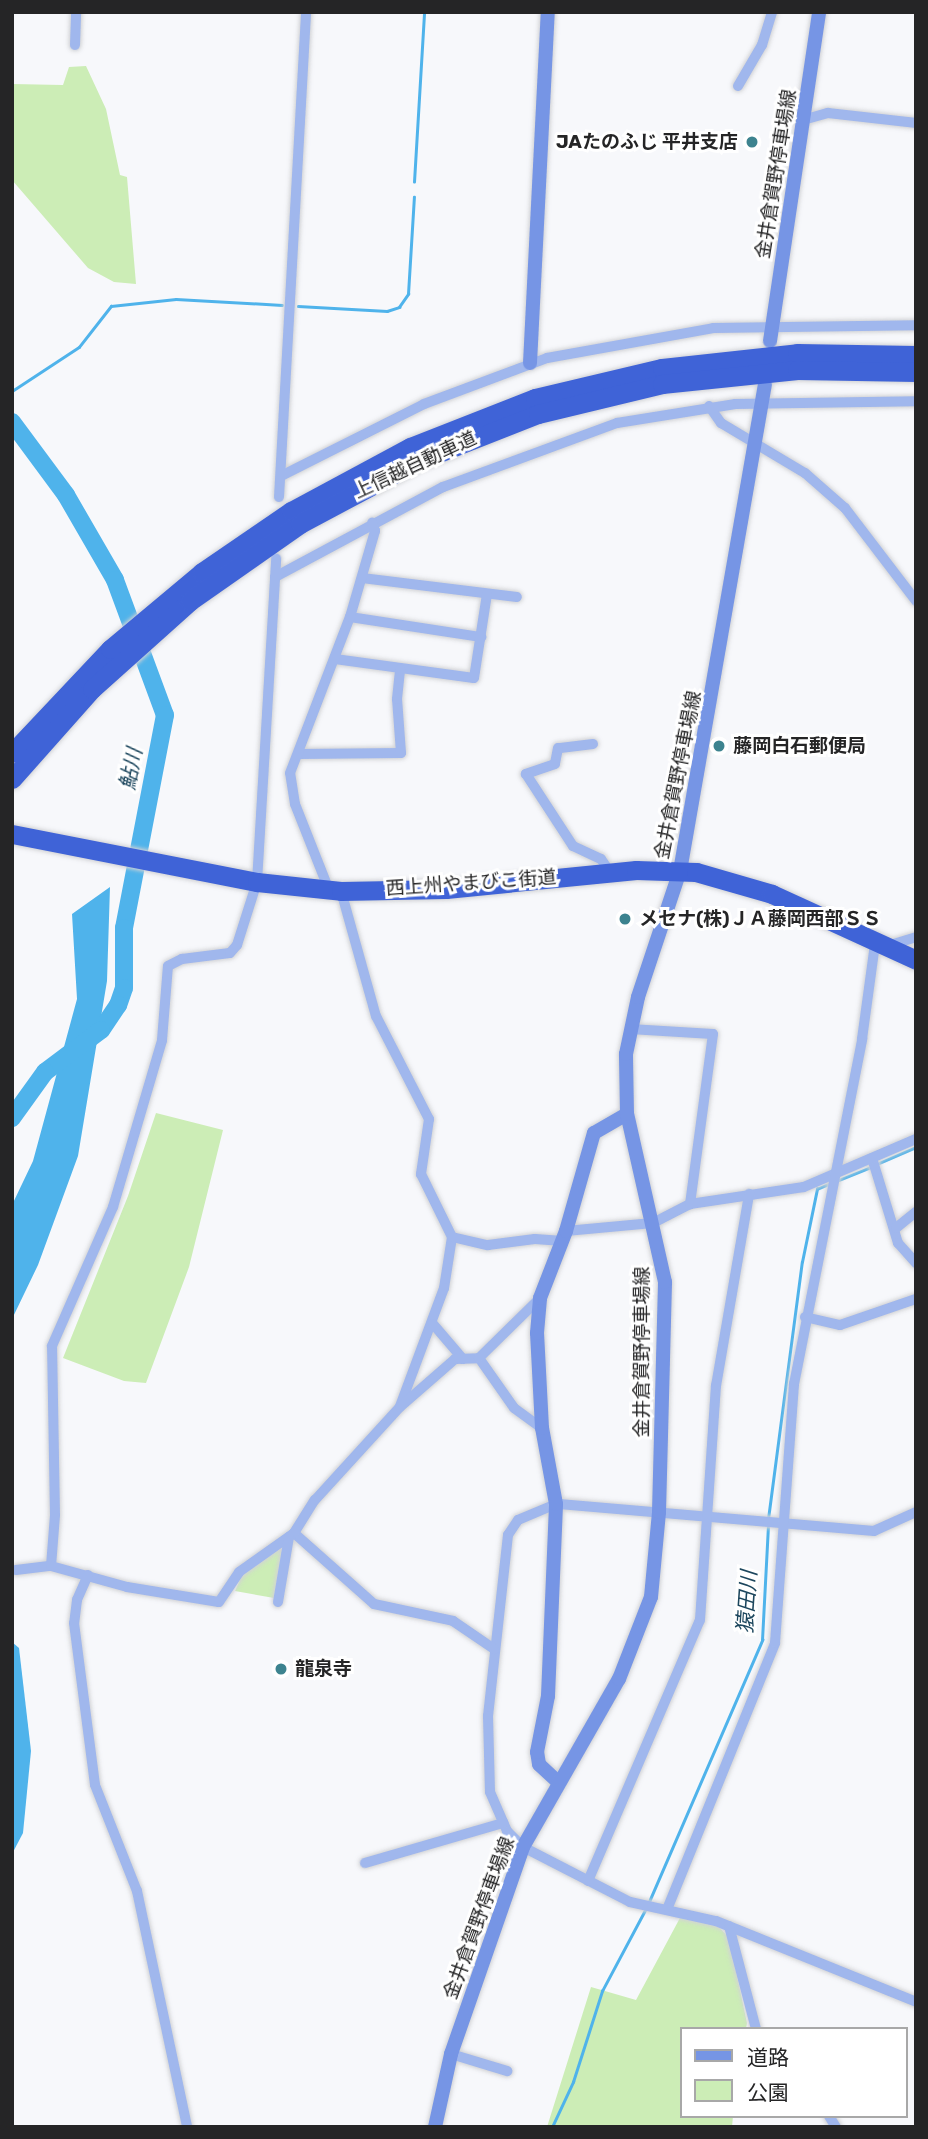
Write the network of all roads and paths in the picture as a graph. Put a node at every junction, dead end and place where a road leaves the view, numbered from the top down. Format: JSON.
{"nodes":[{"id":1,"x":76,"y":12,"type":"edge"},
{"id":2,"x":306,"y":12,"type":"edge"},
{"id":3,"x":548,"y":12,"type":"edge"},
{"id":4,"x":772,"y":12,"type":"edge"},
{"id":5,"x":820,"y":12,"type":"edge"},
{"id":6,"x":75,"y":45,"type":"dead end"},
{"id":7,"x":738,"y":86,"type":"dead end"},
{"id":8,"x":803,"y":120,"type":"junction"},
{"id":9,"x":916,"y":123,"type":"edge"},
{"id":10,"x":772,"y":325,"type":"junction"},
{"id":11,"x":916,"y":326,"type":"edge"},
{"id":12,"x":770,"y":341,"type":"dead end"},
{"id":13,"x":916,"y":355,"type":"edge"},
{"id":14,"x":530,"y":363,"type":"junction"},
{"id":15,"x":916,"y":372,"type":"edge"},
{"id":16,"x":765,"y":384,"type":"dead end"},
{"id":17,"x":916,"y":401,"type":"edge"},
{"id":18,"x":762,"y":403,"type":"junction"},
{"id":19,"x":709,"y":406,"type":"junction"},
{"id":20,"x":755,"y":444,"type":"junction"},
{"id":21,"x":281,"y":475,"type":"junction"},
{"id":22,"x":279,"y":497,"type":"dead end"},
{"id":23,"x":372,"y":522,"type":"junction"},
{"id":24,"x":276,"y":559,"type":"dead end"},
{"id":25,"x":228,"y":562,"type":"junction"},
{"id":26,"x":275,"y":577,"type":"junction"},
{"id":27,"x":362,"y":578,"type":"junction"},
{"id":28,"x":487,"y":594,"type":"junction"},
{"id":29,"x":517,"y":597,"type":"dead end"},
{"id":30,"x":916,"y":601,"type":"edge"},
{"id":31,"x":350,"y":617,"type":"junction"},
{"id":32,"x":481,"y":637,"type":"junction"},
{"id":33,"x":335,"y":659,"type":"junction"},
{"id":34,"x":400,"y":668,"type":"junction"},
{"id":35,"x":593,"y":744,"type":"dead end"},
{"id":36,"x":12,"y":752,"type":"edge"},
{"id":37,"x":298,"y":754,"type":"junction"},
{"id":38,"x":12,"y":779,"type":"edge"},
{"id":39,"x":21,"y":836,"type":"edge"},
{"id":40,"x":680,"y":871,"type":"junction"},
{"id":41,"x":610,"y":872,"type":"junction"},
{"id":42,"x":257,"y":882,"type":"junction"},
{"id":43,"x":335,"y":891,"type":"junction"},
{"id":44,"x":916,"y":937,"type":"edge"},
{"id":45,"x":880,"y":946,"type":"junction"},
{"id":46,"x":916,"y":960,"type":"edge"},
{"id":47,"x":630,"y":1029,"type":"junction"},
{"id":48,"x":627,"y":1114,"type":"junction"},
{"id":49,"x":916,"y":1139,"type":"edge"},
{"id":50,"x":872,"y":1160,"type":"junction"},
{"id":51,"x":833,"y":1176,"type":"junction"},
{"id":52,"x":749,"y":1194,"type":"junction"},
{"id":53,"x":690,"y":1204,"type":"junction"},
{"id":54,"x":916,"y":1212,"type":"edge"},
{"id":55,"x":653,"y":1223,"type":"junction"},
{"id":56,"x":896,"y":1228,"type":"junction"},
{"id":57,"x":564,"y":1236,"type":"junction"},
{"id":58,"x":452,"y":1237,"type":"junction"},
{"id":59,"x":916,"y":1263,"type":"edge"},
{"id":60,"x":540,"y":1298,"type":"junction"},
{"id":61,"x":916,"y":1299,"type":"edge"},
{"id":62,"x":805,"y":1317,"type":"junction"},
{"id":63,"x":433,"y":1324,"type":"junction"},
{"id":64,"x":479,"y":1358,"type":"junction"},
{"id":65,"x":463,"y":1359,"type":"junction"},
{"id":66,"x":400,"y":1407,"type":"junction"},
{"id":67,"x":542,"y":1428,"type":"junction"},
{"id":68,"x":556,"y":1504,"type":"junction"},
{"id":69,"x":659,"y":1512,"type":"junction"},
{"id":70,"x":916,"y":1512,"type":"edge"},
{"id":71,"x":707,"y":1515,"type":"junction"},
{"id":72,"x":782,"y":1522,"type":"junction"},
{"id":73,"x":291,"y":1535,"type":"junction"},
{"id":74,"x":51,"y":1566,"type":"junction"},
{"id":75,"x":16,"y":1570,"type":"dead end"},
{"id":76,"x":88,"y":1575,"type":"junction"},
{"id":77,"x":278,"y":1602,"type":"dead end"},
{"id":78,"x":494,"y":1649,"type":"junction"},
{"id":79,"x":558,"y":1782,"type":"junction"},
{"id":80,"x":503,"y":1823,"type":"junction"},
{"id":81,"x":523,"y":1847,"type":"junction"},
{"id":82,"x":365,"y":1863,"type":"dead end"},
{"id":83,"x":588,"y":1881,"type":"junction"},
{"id":84,"x":668,"y":1908,"type":"junction"},
{"id":85,"x":729,"y":1926,"type":"junction"},
{"id":86,"x":916,"y":2002,"type":"edge"},
{"id":87,"x":755,"y":2027,"type":"edge"},
{"id":88,"x":452,"y":2054,"type":"junction"},
{"id":89,"x":507,"y":2071,"type":"dead end"},
{"id":90,"x":187,"y":2127,"type":"edge"},
{"id":91,"x":435,"y":2127,"type":"edge"}],
"edges":[{"from":1,"to":6,"type":"street"},
{"from":2,"to":21,"type":"street"},
{"from":3,"to":14,"type":"main road"},
{"from":4,"to":7,"type":"street"},
{"from":5,"to":8,"type":"main road","name":"金井倉賀野停車場線"},
{"from":8,"to":9,"type":"street"},
{"from":8,"to":10,"type":"main road","name":"金井倉賀野停車場線"},
{"from":10,"to":11,"type":"street"},
{"from":10,"to":12,"type":"main road","name":"金井倉賀野停車場線"},
{"from":10,"to":14,"type":"street"},
{"from":13,"to":25,"type":"highway","name":"上信越自動車道"},
{"from":14,"to":21,"type":"street"},
{"from":15,"to":25,"type":"highway","name":"上信越自動車道"},
{"from":16,"to":18,"type":"main road","name":"金井倉賀野停車場線"},
{"from":17,"to":18,"type":"street"},
{"from":18,"to":19,"type":"street"},
{"from":18,"to":20,"type":"main road","name":"金井倉賀野停車場線"},
{"from":19,"to":20,"type":"street"},
{"from":19,"to":23,"type":"street"},
{"from":20,"to":30,"type":"street"},
{"from":20,"to":40,"type":"main road","name":"金井倉賀野停車場線"},
{"from":21,"to":22,"type":"street"},
{"from":23,"to":26,"type":"street"},
{"from":23,"to":27,"type":"street"},
{"from":24,"to":26,"type":"street"},
{"from":25,"to":36,"type":"highway","name":"上信越自動車道"},
{"from":25,"to":38,"type":"highway","name":"上信越自動車道"},
{"from":26,"to":42,"type":"street"},
{"from":27,"to":28,"type":"street"},
{"from":27,"to":31,"type":"street"},
{"from":28,"to":29,"type":"street"},
{"from":28,"to":32,"type":"street"},
{"from":31,"to":32,"type":"street"},
{"from":31,"to":33,"type":"street"},
{"from":32,"to":34,"type":"street"},
{"from":33,"to":34,"type":"street"},
{"from":33,"to":37,"type":"street"},
{"from":34,"to":37,"type":"street"},
{"from":35,"to":41,"type":"street"},
{"from":37,"to":43,"type":"street"},
{"from":39,"to":42,"type":"highway","name":"西上州やまびこ街道"},
{"from":40,"to":41,"type":"highway","name":"西上州やまびこ街道"},
{"from":40,"to":45,"type":"highway","name":"西上州やまびこ街道"},
{"from":40,"to":47,"type":"main road","name":"金井倉賀野停車場線"},
{"from":41,"to":43,"type":"highway","name":"西上州やまびこ街道"},
{"from":42,"to":43,"type":"highway","name":"西上州やまびこ街道"},
{"from":42,"to":74,"type":"street"},
{"from":43,"to":58,"type":"street"},
{"from":44,"to":45,"type":"street"},
{"from":45,"to":46,"type":"highway","name":"西上州やまびこ街道"},
{"from":45,"to":51,"type":"street"},
{"from":47,"to":48,"type":"main road","name":"金井倉賀野停車場線"},
{"from":47,"to":53,"type":"street"},
{"from":48,"to":55,"type":"main road","name":"金井倉賀野停車場線"},
{"from":48,"to":57,"type":"main road"},
{"from":49,"to":50,"type":"street"},
{"from":50,"to":51,"type":"street"},
{"from":50,"to":56,"type":"street"},
{"from":51,"to":52,"type":"street"},
{"from":51,"to":62,"type":"street"},
{"from":52,"to":53,"type":"street"},
{"from":52,"to":71,"type":"street"},
{"from":53,"to":55,"type":"street"},
{"from":54,"to":56,"type":"street"},
{"from":55,"to":57,"type":"street"},
{"from":55,"to":69,"type":"main road","name":"金井倉賀野停車場線"},
{"from":56,"to":59,"type":"street"},
{"from":57,"to":58,"type":"street"},
{"from":57,"to":60,"type":"main road"},
{"from":58,"to":63,"type":"street"},
{"from":60,"to":64,"type":"street"},
{"from":60,"to":67,"type":"main road"},
{"from":61,"to":62,"type":"street"},
{"from":62,"to":72,"type":"street"},
{"from":63,"to":65,"type":"street"},
{"from":63,"to":66,"type":"street"},
{"from":64,"to":65,"type":"street"},
{"from":64,"to":67,"type":"street"},
{"from":65,"to":66,"type":"street"},
{"from":66,"to":73,"type":"street"},
{"from":67,"to":68,"type":"main road"},
{"from":68,"to":69,"type":"street"},
{"from":68,"to":78,"type":"street"},
{"from":68,"to":79,"type":"main road"},
{"from":69,"to":71,"type":"street"},
{"from":69,"to":79,"type":"main road","name":"金井倉賀野停車場線"},
{"from":70,"to":72,"type":"street"},
{"from":71,"to":72,"type":"street"},
{"from":71,"to":83,"type":"street"},
{"from":72,"to":84,"type":"street"},
{"from":73,"to":76,"type":"street"},
{"from":73,"to":77,"type":"street"},
{"from":73,"to":78,"type":"street"},
{"from":74,"to":75,"type":"street"},
{"from":74,"to":76,"type":"street"},
{"from":76,"to":90,"type":"street"},
{"from":78,"to":80,"type":"street"},
{"from":79,"to":81,"type":"main road","name":"金井倉賀野停車場線"},
{"from":80,"to":81,"type":"street"},
{"from":80,"to":82,"type":"street"},
{"from":81,"to":83,"type":"street"},
{"from":81,"to":88,"type":"main road","name":"金井倉賀野停車場線"},
{"from":83,"to":84,"type":"street"},
{"from":84,"to":85,"type":"street"},
{"from":85,"to":86,"type":"street"},
{"from":85,"to":87,"type":"street"},
{"from":88,"to":89,"type":"street"},
{"from":88,"to":91,"type":"main road","name":"金井倉賀野停車場線"}]}
